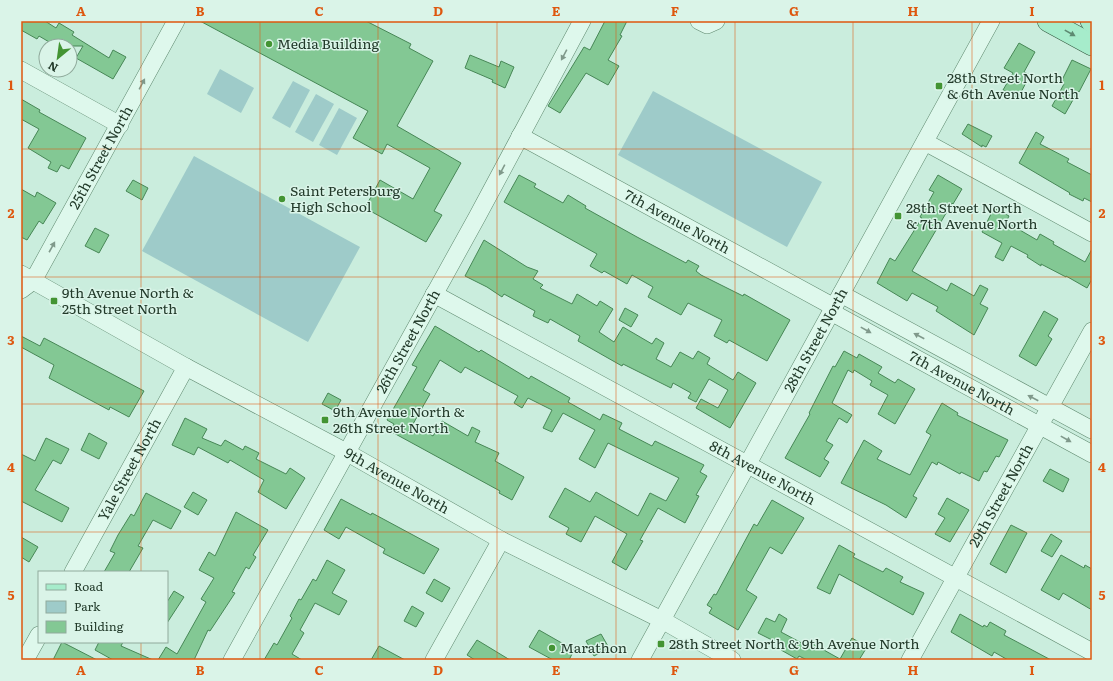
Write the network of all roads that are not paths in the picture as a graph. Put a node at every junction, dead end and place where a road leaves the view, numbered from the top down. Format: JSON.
{"nodes":[{"id":1,"x":176,"y":21,"type":"edge"},
{"id":2,"x":582,"y":21,"type":"edge"},
{"id":3,"x":991,"y":21,"type":"edge"},
{"id":4,"x":1048,"y":21,"type":"edge"},
{"id":5,"x":1092,"y":45,"type":"edge"},
{"id":6,"x":21,"y":70,"type":"edge"},
{"id":7,"x":120,"y":125,"type":"junction"},
{"id":8,"x":520,"y":136,"type":"junction"},
{"id":9,"x":925,"y":142,"type":"junction"},
{"id":10,"x":1092,"y":233,"type":"edge"},
{"id":11,"x":25,"y":282,"type":"edge"},
{"id":12,"x":434,"y":294,"type":"junction"},
{"id":13,"x":835,"y":304,"type":"junction"},
{"id":14,"x":1092,"y":331,"type":"edge"},
{"id":15,"x":186,"y":367,"type":"junction"},
{"id":16,"x":1050,"y":407,"type":"junction"},
{"id":17,"x":1040,"y":425,"type":"junction"},
{"id":18,"x":1092,"y":430,"type":"edge"},
{"id":19,"x":346,"y":452,"type":"junction"},
{"id":20,"x":1092,"y":454,"type":"edge"},
{"id":21,"x":748,"y":465,"type":"junction"},
{"id":22,"x":501,"y":540,"type":"junction"},
{"id":23,"x":74,"y":571,"type":"edge"},
{"id":24,"x":955,"y":578,"type":"junction"},
{"id":25,"x":662,"y":620,"type":"junction"},
{"id":26,"x":38,"y":637,"type":"edge"},
{"id":27,"x":1092,"y":652,"type":"edge"},
{"id":28,"x":25,"y":660,"type":"edge"},
{"id":29,"x":232,"y":660,"type":"edge"},
{"id":30,"x":434,"y":660,"type":"edge"},
{"id":31,"x":640,"y":660,"type":"edge"},
{"id":32,"x":732,"y":660,"type":"edge"},
{"id":33,"x":910,"y":660,"type":"edge"}],
"edges":[{"from":7,"to":1,"type":"street","name":"25th Street North","one_way":true},
{"from":2,"to":8,"type":"street","name":"26th Street North","one_way":true},
{"from":3,"to":9,"type":"street","name":"28th Street North"},
{"from":4,"to":5,"type":"main road","one_way":true},
{"from":6,"to":7,"type":"street"},
{"from":11,"to":7,"type":"street","name":"25th Street North","one_way":true},
{"from":8,"to":12,"type":"street","name":"26th Street North","one_way":true},
{"from":8,"to":13,"type":"street","name":"7th Avenue North"},
{"from":9,"to":10,"type":"street"},
{"from":9,"to":13,"type":"street","name":"28th Street North"},
{"from":11,"to":15,"type":"street","name":"9th Avenue North"},
{"from":12,"to":19,"type":"street","name":"26th Street North"},
{"from":12,"to":21,"type":"street","name":"8th Avenue North"},
{"from":16,"to":13,"type":"street","name":"7th Avenue North","one_way":true},
{"from":13,"to":17,"type":"street","name":"7th Avenue North","one_way":true},
{"from":13,"to":21,"type":"street","name":"28th Street North"},
{"from":14,"to":16,"type":"street","name":"29th Street North"},
{"from":15,"to":19,"type":"street","name":"9th Avenue North"},
{"from":15,"to":23,"type":"street","name":"Yale Street North"},
{"from":16,"to":17,"type":"street","name":"29th Street North"},
{"from":16,"to":18,"type":"street","name":"7th Avenue North"},
{"from":17,"to":20,"type":"street","name":"7th Avenue North","one_way":true},
{"from":17,"to":24,"type":"street","name":"29th Street North"},
{"from":19,"to":22,"type":"street","name":"9th Avenue North"},
{"from":19,"to":29,"type":"street","name":"26th Street North"},
{"from":21,"to":24,"type":"street","name":"8th Avenue North"},
{"from":21,"to":25,"type":"street","name":"28th Street North"},
{"from":22,"to":25,"type":"street","name":"9th Avenue North"},
{"from":22,"to":30,"type":"street"},
{"from":24,"to":27,"type":"street","name":"8th Avenue North"},
{"from":24,"to":33,"type":"street","name":"29th Street North"},
{"from":25,"to":31,"type":"street","name":"28th Street North"},
{"from":25,"to":32,"type":"street","name":"9th Avenue North"},
{"from":26,"to":28,"type":"street"}]}
